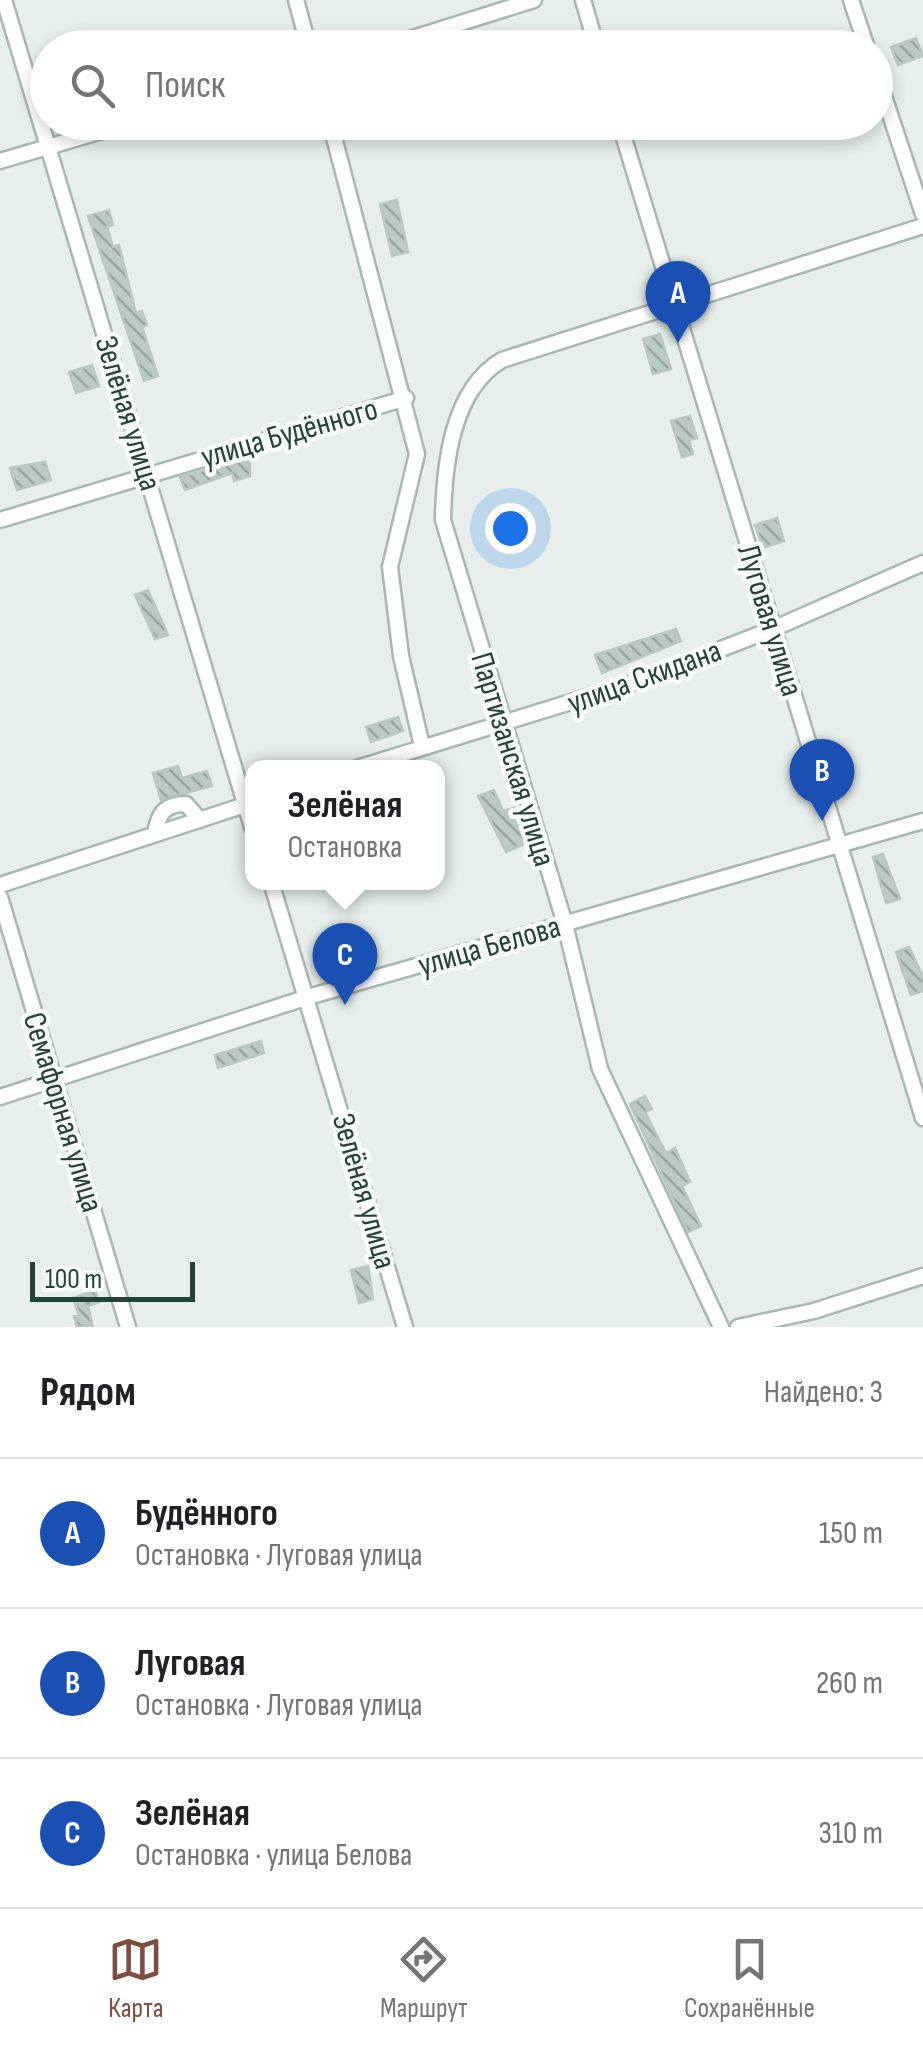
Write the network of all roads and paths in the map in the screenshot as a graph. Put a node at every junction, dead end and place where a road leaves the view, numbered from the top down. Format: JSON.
{"nodes":[{"id":1,"x":4,"y":0,"type":"edge"},
{"id":2,"x":296,"y":0,"type":"edge"},
{"id":3,"x":534,"y":0,"type":"edge"},
{"id":4,"x":583,"y":0,"type":"edge"},
{"id":5,"x":852,"y":0,"type":"edge"},
{"id":6,"x":305,"y":30,"type":"edge"},
{"id":7,"x":438,"y":30,"type":"edge"},
{"id":8,"x":592,"y":30,"type":"edge"},
{"id":9,"x":861,"y":30,"type":"edge"},
{"id":10,"x":30,"y":94,"type":"edge"},
{"id":11,"x":893,"y":123,"type":"edge"},
{"id":12,"x":43,"y":140,"type":"edge"},
{"id":13,"x":74,"y":140,"type":"edge"},
{"id":14,"x":335,"y":140,"type":"edge"},
{"id":15,"x":625,"y":140,"type":"edge"},
{"id":16,"x":45,"y":149,"type":"junction"},
{"id":17,"x":0,"y":160,"type":"edge"},
{"id":18,"x":923,"y":214,"type":"edge"},
{"id":19,"x":923,"y":226,"type":"edge"},
{"id":20,"x":674,"y":304,"type":"junction"},
{"id":21,"x":406,"y":398,"type":"junction"},
{"id":22,"x":149,"y":473,"type":"junction"},
{"id":23,"x":0,"y":520,"type":"edge"},
{"id":24,"x":923,"y":563,"type":"edge"},
{"id":25,"x":775,"y":628,"type":"junction"},
{"id":26,"x":502,"y":723,"type":"junction"},
{"id":27,"x":422,"y":746,"type":"junction"},
{"id":28,"x":381,"y":760,"type":"edge"},
{"id":29,"x":245,"y":791,"type":"edge"},
{"id":30,"x":245,"y":805,"type":"edge"},
{"id":31,"x":200,"y":820,"type":"junction"},
{"id":32,"x":923,"y":821,"type":"edge"},
{"id":33,"x":155,"y":834,"type":"junction"},
{"id":34,"x":837,"y":847,"type":"junction"},
{"id":35,"x":0,"y":884,"type":"edge"},
{"id":36,"x":274,"y":890,"type":"edge"},
{"id":37,"x":0,"y":897,"type":"edge"},
{"id":38,"x":564,"y":924,"type":"junction"},
{"id":39,"x":308,"y":997,"type":"junction"},
{"id":40,"x":54,"y":1080,"type":"junction"},
{"id":41,"x":0,"y":1097,"type":"edge"},
{"id":42,"x":923,"y":1118,"type":"edge"},
{"id":43,"x":923,"y":1276,"type":"edge"},
{"id":44,"x":128,"y":1327,"type":"edge"},
{"id":45,"x":405,"y":1327,"type":"edge"},
{"id":46,"x":721,"y":1327,"type":"edge"},
{"id":47,"x":738,"y":1327,"type":"edge"}],
"edges":[{"from":1,"to":10,"type":"street","name":"Зелёная улица"},
{"from":2,"to":6,"type":"street"},
{"from":3,"to":7,"type":"street"},
{"from":4,"to":8,"type":"street"},
{"from":5,"to":9,"type":"street"},
{"from":11,"to":18,"type":"street"},
{"from":12,"to":16,"type":"street","name":"Зелёная улица"},
{"from":13,"to":16,"type":"street"},
{"from":14,"to":21,"type":"street"},
{"from":15,"to":20,"type":"street","name":"Луговая улица"},
{"from":16,"to":17,"type":"street"},
{"from":16,"to":22,"type":"street","name":"Зелёная улица"},
{"from":19,"to":20,"type":"street"},
{"from":20,"to":25,"type":"street","name":"Луговая улица"},
{"from":20,"to":26,"type":"street","name":"Партизанская улица"},
{"from":21,"to":22,"type":"street","name":"улица Будённого"},
{"from":21,"to":27,"type":"street"},
{"from":22,"to":23,"type":"street","name":"улица Будённого"},
{"from":22,"to":29,"type":"street","name":"Зелёная улица"},
{"from":24,"to":25,"type":"street","name":"улица Скидана"},
{"from":25,"to":26,"type":"street","name":"улица Скидана"},
{"from":25,"to":34,"type":"street","name":"Луговая улица"},
{"from":26,"to":27,"type":"street","name":"улица Скидана"},
{"from":26,"to":38,"type":"street","name":"Партизанская улица"},
{"from":27,"to":28,"type":"street","name":"улица Скидана"},
{"from":30,"to":31,"type":"street"},
{"from":31,"to":33,"type":"street"},
{"from":31,"to":33,"type":"street"},
{"from":32,"to":34,"type":"street","name":"улица Белова"},
{"from":33,"to":35,"type":"street"},
{"from":34,"to":38,"type":"street","name":"улица Белова"},
{"from":34,"to":42,"type":"street","name":"Луговая улица"},
{"from":36,"to":39,"type":"street","name":"Зелёная улица"},
{"from":37,"to":40,"type":"street","name":"Семафорная улица"},
{"from":38,"to":39,"type":"street","name":"улица Белова"},
{"from":38,"to":46,"type":"street","name":"Партизанская улица"},
{"from":39,"to":40,"type":"street","name":"улица Белова"},
{"from":39,"to":45,"type":"street","name":"Зелёная улица"},
{"from":40,"to":41,"type":"street","name":"улица Белова"},
{"from":40,"to":44,"type":"street","name":"Семафорная улица"},
{"from":43,"to":47,"type":"street"}]}
